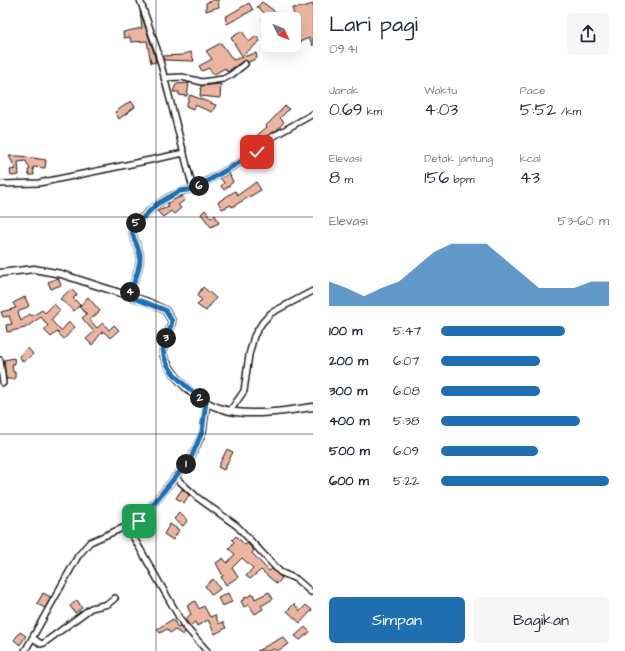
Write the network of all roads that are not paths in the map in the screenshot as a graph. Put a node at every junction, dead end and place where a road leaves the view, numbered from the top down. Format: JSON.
{"nodes":[{"id":1,"x":140,"y":0,"type":"edge"},
{"id":2,"x":245,"y":64,"type":"dead end"},
{"id":3,"x":164,"y":78,"type":"junction"},
{"id":4,"x":313,"y":114,"type":"edge"},
{"id":5,"x":184,"y":153,"type":"junction"},
{"id":6,"x":0,"y":184,"type":"edge"},
{"id":7,"x":194,"y":189,"type":"junction"},
{"id":8,"x":15,"y":270,"type":"junction"},
{"id":9,"x":0,"y":273,"type":"edge"},
{"id":10,"x":0,"y":276,"type":"edge"},
{"id":11,"x":313,"y":291,"type":"edge"},
{"id":12,"x":129,"y":296,"type":"junction"},
{"id":13,"x":0,"y":360,"type":"edge"},
{"id":14,"x":3,"y":383,"type":"dead end"},
{"id":15,"x":206,"y":402,"type":"junction"},
{"id":16,"x":313,"y":407,"type":"edge"},
{"id":17,"x":230,"y":411,"type":"junction"},
{"id":18,"x":175,"y":477,"type":"junction"},
{"id":19,"x":127,"y":526,"type":"junction"},
{"id":20,"x":311,"y":592,"type":"dead end"},
{"id":21,"x":115,"y":598,"type":"dead end"},
{"id":22,"x":33,"y":638,"type":"junction"},
{"id":23,"x":25,"y":651,"type":"edge"},
{"id":24,"x":207,"y":651,"type":"edge"}],
"edges":[{"from":1,"to":3,"type":"street"},
{"from":2,"to":3,"type":"street"},
{"from":3,"to":5,"type":"street"},
{"from":4,"to":7,"type":"street"},
{"from":5,"to":6,"type":"street"},
{"from":5,"to":7,"type":"street"},
{"from":7,"to":12,"type":"street"},
{"from":8,"to":9,"type":"street"},
{"from":8,"to":10,"type":"street"},
{"from":8,"to":12,"type":"street"},
{"from":11,"to":17,"type":"street"},
{"from":12,"to":15,"type":"street"},
{"from":13,"to":14,"type":"street"},
{"from":15,"to":17,"type":"street"},
{"from":15,"to":18,"type":"street"},
{"from":16,"to":17,"type":"street"},
{"from":18,"to":19,"type":"street"},
{"from":18,"to":20,"type":"street"},
{"from":19,"to":22,"type":"street"},
{"from":19,"to":24,"type":"street"},
{"from":21,"to":22,"type":"street"},
{"from":22,"to":23,"type":"street"}]}
